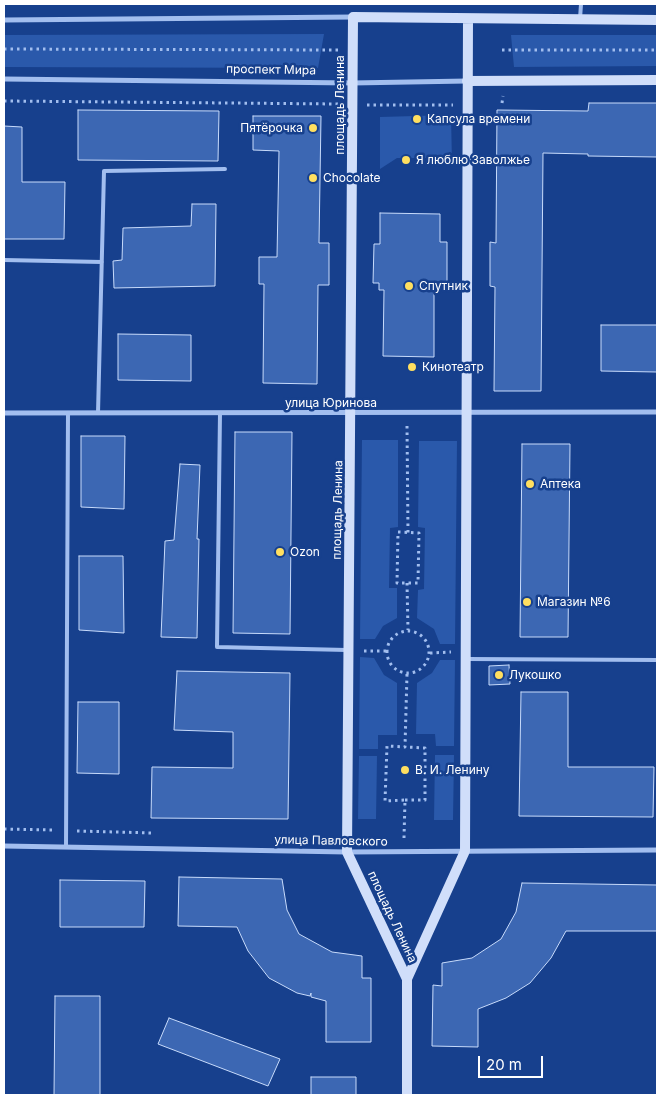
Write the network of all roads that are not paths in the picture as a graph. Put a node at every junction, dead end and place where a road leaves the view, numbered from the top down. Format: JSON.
{"nodes":[{"id":1,"x":581,"y":4,"type":"edge"},
{"id":2,"x":353,"y":17,"type":"junction"},
{"id":3,"x":468,"y":19,"type":"junction"},
{"id":4,"x":580,"y":19,"type":"junction"},
{"id":5,"x":4,"y":20,"type":"edge"},
{"id":6,"x":657,"y":20,"type":"edge"},
{"id":7,"x":4,"y":79,"type":"edge"},
{"id":8,"x":657,"y":80,"type":"edge"},
{"id":9,"x":467,"y":81,"type":"junction"},
{"id":10,"x":352,"y":83,"type":"junction"},
{"id":11,"x":225,"y":169,"type":"dead end"},
{"id":12,"x":4,"y":260,"type":"edge"},
{"id":13,"x":102,"y":262,"type":"junction"},
{"id":14,"x":351,"y":412,"type":"junction"},
{"id":15,"x":657,"y":412,"type":"edge"},
{"id":16,"x":4,"y":413,"type":"edge"},
{"id":17,"x":68,"y":413,"type":"junction"},
{"id":18,"x":98,"y":413,"type":"junction"},
{"id":19,"x":220,"y":413,"type":"junction"},
{"id":20,"x":468,"y":413,"type":"junction"},
{"id":21,"x":349,"y":650,"type":"junction"},
{"id":22,"x":466,"y":659,"type":"junction"},
{"id":23,"x":657,"y":660,"type":"edge"},
{"id":24,"x":4,"y":846,"type":"edge"},
{"id":25,"x":66,"y":847,"type":"junction"},
{"id":26,"x":657,"y":850,"type":"edge"},
{"id":27,"x":465,"y":851,"type":"junction"},
{"id":28,"x":347,"y":852,"type":"junction"},
{"id":29,"x":407,"y":979,"type":"junction"},
{"id":30,"x":406,"y":1095,"type":"edge"}],
"edges":[{"from":1,"to":4,"type":"lane"},
{"from":2,"to":3,"type":"street"},
{"from":2,"to":5,"type":"street"},
{"from":2,"to":10,"type":"street","name":"площадь Ленина"},
{"from":3,"to":4,"type":"street"},
{"from":3,"to":9,"type":"street","name":"площадь Ленина"},
{"from":4,"to":6,"type":"street"},
{"from":7,"to":10,"type":"street","name":"проспект Мира"},
{"from":8,"to":9,"type":"street","name":"проспект Мира"},
{"from":9,"to":10,"type":"street","name":"проспект Мира"},
{"from":9,"to":20,"type":"street","name":"площадь Ленина"},
{"from":10,"to":14,"type":"street","name":"площадь Ленина"},
{"from":11,"to":13,"type":"lane"},
{"from":12,"to":13,"type":"lane"},
{"from":13,"to":18,"type":"lane"},
{"from":14,"to":19,"type":"street","name":"улица Юринова"},
{"from":14,"to":20,"type":"street","name":"улица Юринова"},
{"from":14,"to":21,"type":"street","name":"площадь Ленина"},
{"from":15,"to":20,"type":"street","name":"улица Юринова"},
{"from":16,"to":17,"type":"street","name":"улица Юринова"},
{"from":17,"to":18,"type":"street","name":"улица Юринова"},
{"from":17,"to":25,"type":"lane"},
{"from":18,"to":19,"type":"street","name":"улица Юринова"},
{"from":19,"to":21,"type":"lane"},
{"from":20,"to":22,"type":"street","name":"площадь Ленина"},
{"from":21,"to":28,"type":"street","name":"площадь Ленина"},
{"from":22,"to":23,"type":"lane"},
{"from":22,"to":27,"type":"street","name":"площадь Ленина"},
{"from":24,"to":25,"type":"street","name":"улица Павловского"},
{"from":25,"to":28,"type":"street","name":"улица Павловского"},
{"from":26,"to":27,"type":"street","name":"улица Павловского"},
{"from":27,"to":28,"type":"street","name":"улица Павловского"},
{"from":27,"to":29,"type":"street","name":"площадь Ленина"},
{"from":28,"to":29,"type":"street","name":"площадь Ленина"},
{"from":29,"to":30,"type":"street"}]}
